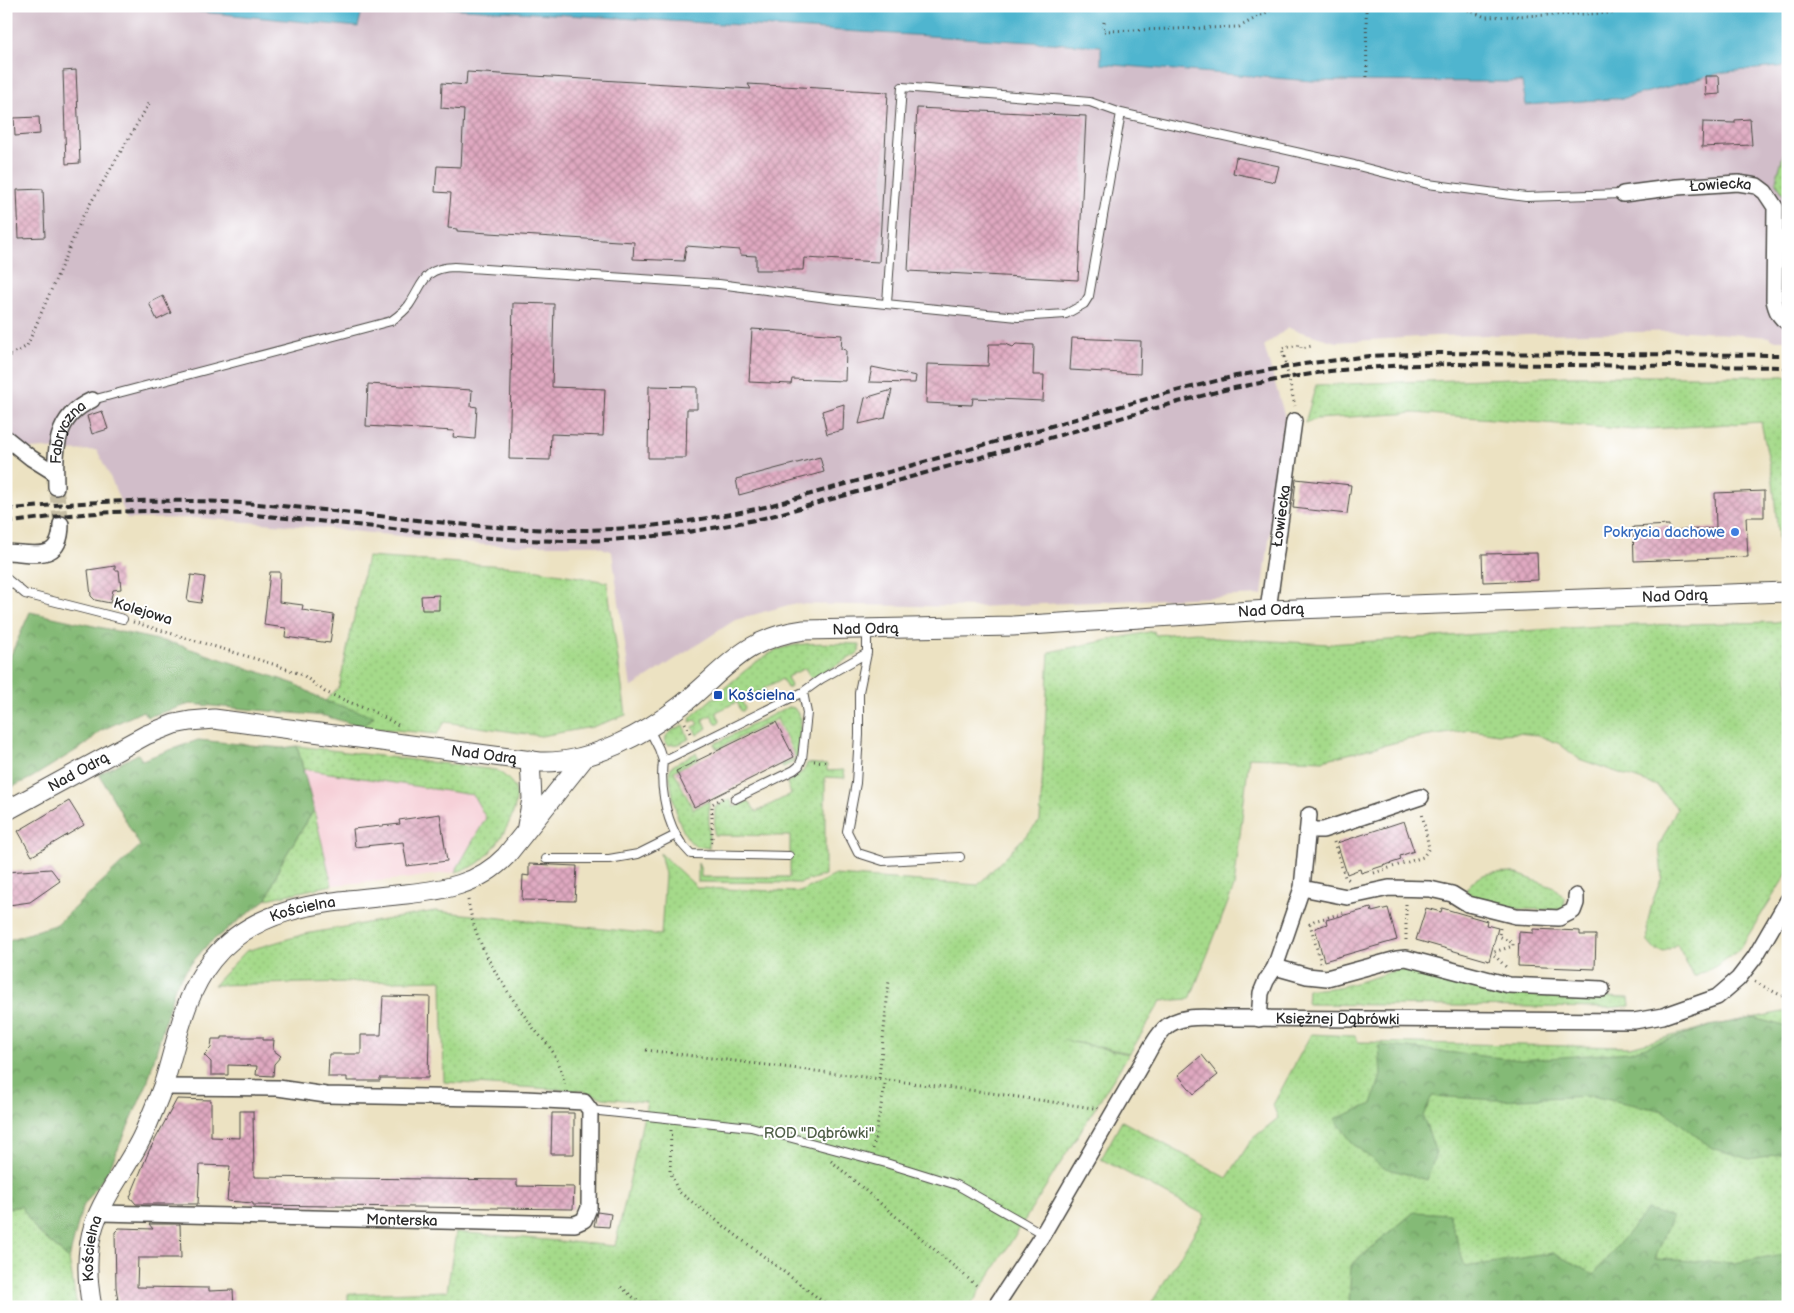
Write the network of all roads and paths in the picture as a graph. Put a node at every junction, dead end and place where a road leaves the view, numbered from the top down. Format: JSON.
{"nodes":[{"id":1,"x":1278,"y":6,"type":"edge"},
{"id":2,"x":1366,"y":6,"type":"edge"},
{"id":3,"x":1459,"y":6,"type":"edge"},
{"id":4,"x":1615,"y":13,"type":"dead end"},
{"id":5,"x":1104,"y":22,"type":"dead end"},
{"id":6,"x":1367,"y":80,"type":"dead end"},
{"id":7,"x":150,"y":102,"type":"dead end"},
{"id":8,"x":1122,"y":113,"type":"junction"},
{"id":9,"x":1623,"y":194,"type":"joint"},
{"id":10,"x":887,"y":303,"type":"junction"},
{"id":11,"x":1788,"y":324,"type":"edge"},
{"id":12,"x":1312,"y":346,"type":"dead end"},
{"id":13,"x":6,"y":358,"type":"edge"},
{"id":14,"x":92,"y":400,"type":"joint"},
{"id":15,"x":1295,"y":406,"type":"dead end"},
{"id":16,"x":1294,"y":422,"type":"dead end"},
{"id":17,"x":6,"y":438,"type":"edge"},
{"id":18,"x":61,"y":524,"type":"tunnel mouth"},
{"id":19,"x":6,"y":552,"type":"edge"},
{"id":20,"x":6,"y":578,"type":"edge"},
{"id":21,"x":1788,"y":592,"type":"edge"},
{"id":22,"x":1268,"y":610,"type":"junction"},
{"id":23,"x":123,"y":619,"type":"joint"},
{"id":24,"x":867,"y":628,"type":"junction"},
{"id":25,"x":867,"y":653,"type":"junction"},
{"id":26,"x":803,"y":692,"type":"junction"},
{"id":27,"x":683,"y":720,"type":"dead end"},
{"id":28,"x":400,"y":726,"type":"dead end"},
{"id":29,"x":648,"y":727,"type":"junction"},
{"id":30,"x":692,"y":738,"type":"dead end"},
{"id":31,"x":586,"y":757,"type":"junction"},
{"id":32,"x":530,"y":760,"type":"junction"},
{"id":33,"x":806,"y":760,"type":"dead end"},
{"id":34,"x":663,"y":761,"type":"junction"},
{"id":35,"x":828,"y":762,"type":"dead end"},
{"id":36,"x":1421,"y":797,"type":"dead end"},
{"id":37,"x":736,"y":798,"type":"dead end"},
{"id":38,"x":1402,"y":803,"type":"junction"},
{"id":39,"x":712,"y":807,"type":"dead end"},
{"id":40,"x":6,"y":811,"type":"edge"},
{"id":41,"x":524,"y":834,"type":"junction"},
{"id":42,"x":676,"y":835,"type":"junction"},
{"id":43,"x":1332,"y":838,"type":"dead end"},
{"id":44,"x":714,"y":856,"type":"junction"},
{"id":45,"x":789,"y":856,"type":"dead end"},
{"id":46,"x":960,"y":857,"type":"dead end"},
{"id":47,"x":546,"y":859,"type":"dead end"},
{"id":48,"x":1367,"y":876,"type":"dead end"},
{"id":49,"x":1359,"y":878,"type":"dead end"},
{"id":50,"x":1302,"y":888,"type":"junction"},
{"id":51,"x":468,"y":894,"type":"dead end"},
{"id":52,"x":1576,"y":896,"type":"dead end"},
{"id":53,"x":1406,"y":897,"type":"dead end"},
{"id":54,"x":1788,"y":900,"type":"edge"},
{"id":55,"x":1349,"y":911,"type":"dead end"},
{"id":56,"x":1502,"y":922,"type":"dead end"},
{"id":57,"x":1406,"y":958,"type":"junction"},
{"id":58,"x":1275,"y":967,"type":"junction"},
{"id":59,"x":1318,"y":968,"type":"dead end"},
{"id":60,"x":1509,"y":970,"type":"dead end"},
{"id":61,"x":1744,"y":971,"type":"junction"},
{"id":62,"x":889,"y":981,"type":"dead end"},
{"id":63,"x":1602,"y":989,"type":"dead end"},
{"id":64,"x":1788,"y":999,"type":"edge"},
{"id":65,"x":1258,"y":1019,"type":"junction"},
{"id":66,"x":646,"y":1050,"type":"dead end"},
{"id":67,"x":879,"y":1078,"type":"junction"},
{"id":68,"x":886,"y":1079,"type":"junction"},
{"id":69,"x":163,"y":1087,"type":"junction"},
{"id":70,"x":568,"y":1101,"type":"junction"},
{"id":71,"x":587,"y":1106,"type":"junction"},
{"id":72,"x":1112,"y":1114,"type":"junction"},
{"id":73,"x":672,"y":1119,"type":"junction"},
{"id":74,"x":810,"y":1143,"type":"junction"},
{"id":75,"x":871,"y":1159,"type":"junction"},
{"id":76,"x":100,"y":1213,"type":"junction"},
{"id":77,"x":1043,"y":1234,"type":"junction"},
{"id":78,"x":977,"y":1286,"type":"dead end"},
{"id":79,"x":621,"y":1287,"type":"dead end"},
{"id":80,"x":92,"y":1307,"type":"edge"},
{"id":81,"x":645,"y":1307,"type":"edge"},
{"id":82,"x":830,"y":1307,"type":"edge"},
{"id":83,"x":995,"y":1307,"type":"edge"}],
"edges":[{"from":1,"to":5,"type":"path"},
{"from":2,"to":6,"type":"path"},
{"from":3,"to":4,"type":"path"},
{"from":7,"to":13,"type":"path"},
{"from":8,"to":9,"type":"lane"},
{"from":8,"to":10,"type":"lane"},
{"from":8,"to":10,"type":"lane"},
{"from":9,"to":11,"type":"street","name":"Łowiecka"},
{"from":10,"to":14,"type":"lane"},
{"from":12,"to":15,"type":"path","bridge":true},
{"from":14,"to":17,"type":"street","name":"Fabryczna"},
{"from":16,"to":22,"type":"street","name":"Łowiecka"},
{"from":18,"to":19,"type":"street"},
{"from":20,"to":23,"type":"lane","name":"Kolejowa"},
{"from":21,"to":22,"type":"street","name":"Nad Odrą"},
{"from":22,"to":24,"type":"street","name":"Nad Odrą"},
{"from":23,"to":28,"type":"path","name":"Kolejowa"},
{"from":24,"to":25,"type":"lane"},
{"from":24,"to":29,"type":"street","name":"Nad Odrą"},
{"from":25,"to":26,"type":"lane"},
{"from":25,"to":46,"type":"lane"},
{"from":26,"to":34,"type":"lane"},
{"from":26,"to":37,"type":"lane"},
{"from":27,"to":30,"type":"path"},
{"from":29,"to":31,"type":"street","name":"Nad Odrą"},
{"from":29,"to":34,"type":"lane"},
{"from":31,"to":32,"type":"street","name":"Nad Odrą"},
{"from":31,"to":41,"type":"street","name":"Kościelna"},
{"from":32,"to":40,"type":"street","name":"Nad Odrą"},
{"from":32,"to":41,"type":"street","name":"Kościelna"},
{"from":33,"to":35,"type":"path"},
{"from":34,"to":42,"type":"lane"},
{"from":36,"to":38,"type":"street"},
{"from":38,"to":48,"type":"path"},
{"from":38,"to":50,"type":"street"},
{"from":39,"to":44,"type":"path"},
{"from":41,"to":69,"type":"street","name":"Kościelna"},
{"from":42,"to":44,"type":"lane"},
{"from":42,"to":47,"type":"lane"},
{"from":43,"to":49,"type":"path"},
{"from":44,"to":45,"type":"lane"},
{"from":50,"to":52,"type":"street"},
{"from":50,"to":58,"type":"street"},
{"from":51,"to":70,"type":"path"},
{"from":53,"to":57,"type":"path"},
{"from":54,"to":61,"type":"street","name":"Księżnej Dąbrówki"},
{"from":55,"to":59,"type":"path"},
{"from":56,"to":60,"type":"path"},
{"from":57,"to":58,"type":"street"},
{"from":57,"to":63,"type":"street"},
{"from":58,"to":65,"type":"street"},
{"from":61,"to":64,"type":"path"},
{"from":61,"to":65,"type":"street","name":"Księżnej Dąbrówki"},
{"from":62,"to":67,"type":"path"},
{"from":65,"to":72,"type":"street","name":"Księżnej Dąbrówki"},
{"from":66,"to":67,"type":"path"},
{"from":67,"to":68,"type":"path"},
{"from":68,"to":72,"type":"path"},
{"from":68,"to":75,"type":"path"},
{"from":69,"to":70,"type":"street"},
{"from":69,"to":76,"type":"street","name":"Kościelna"},
{"from":70,"to":71,"type":"street"},
{"from":71,"to":73,"type":"lane"},
{"from":71,"to":76,"type":"street","name":"Monterska"},
{"from":72,"to":77,"type":"street","name":"Księżnej Dąbrówki"},
{"from":73,"to":74,"type":"lane"},
{"from":73,"to":82,"type":"path"},
{"from":74,"to":75,"type":"lane"},
{"from":74,"to":78,"type":"path"},
{"from":75,"to":77,"type":"lane"},
{"from":76,"to":80,"type":"street","name":"Kościelna"},
{"from":77,"to":83,"type":"street","name":"Księżnej Dąbrówki"},
{"from":79,"to":81,"type":"path"}]}
